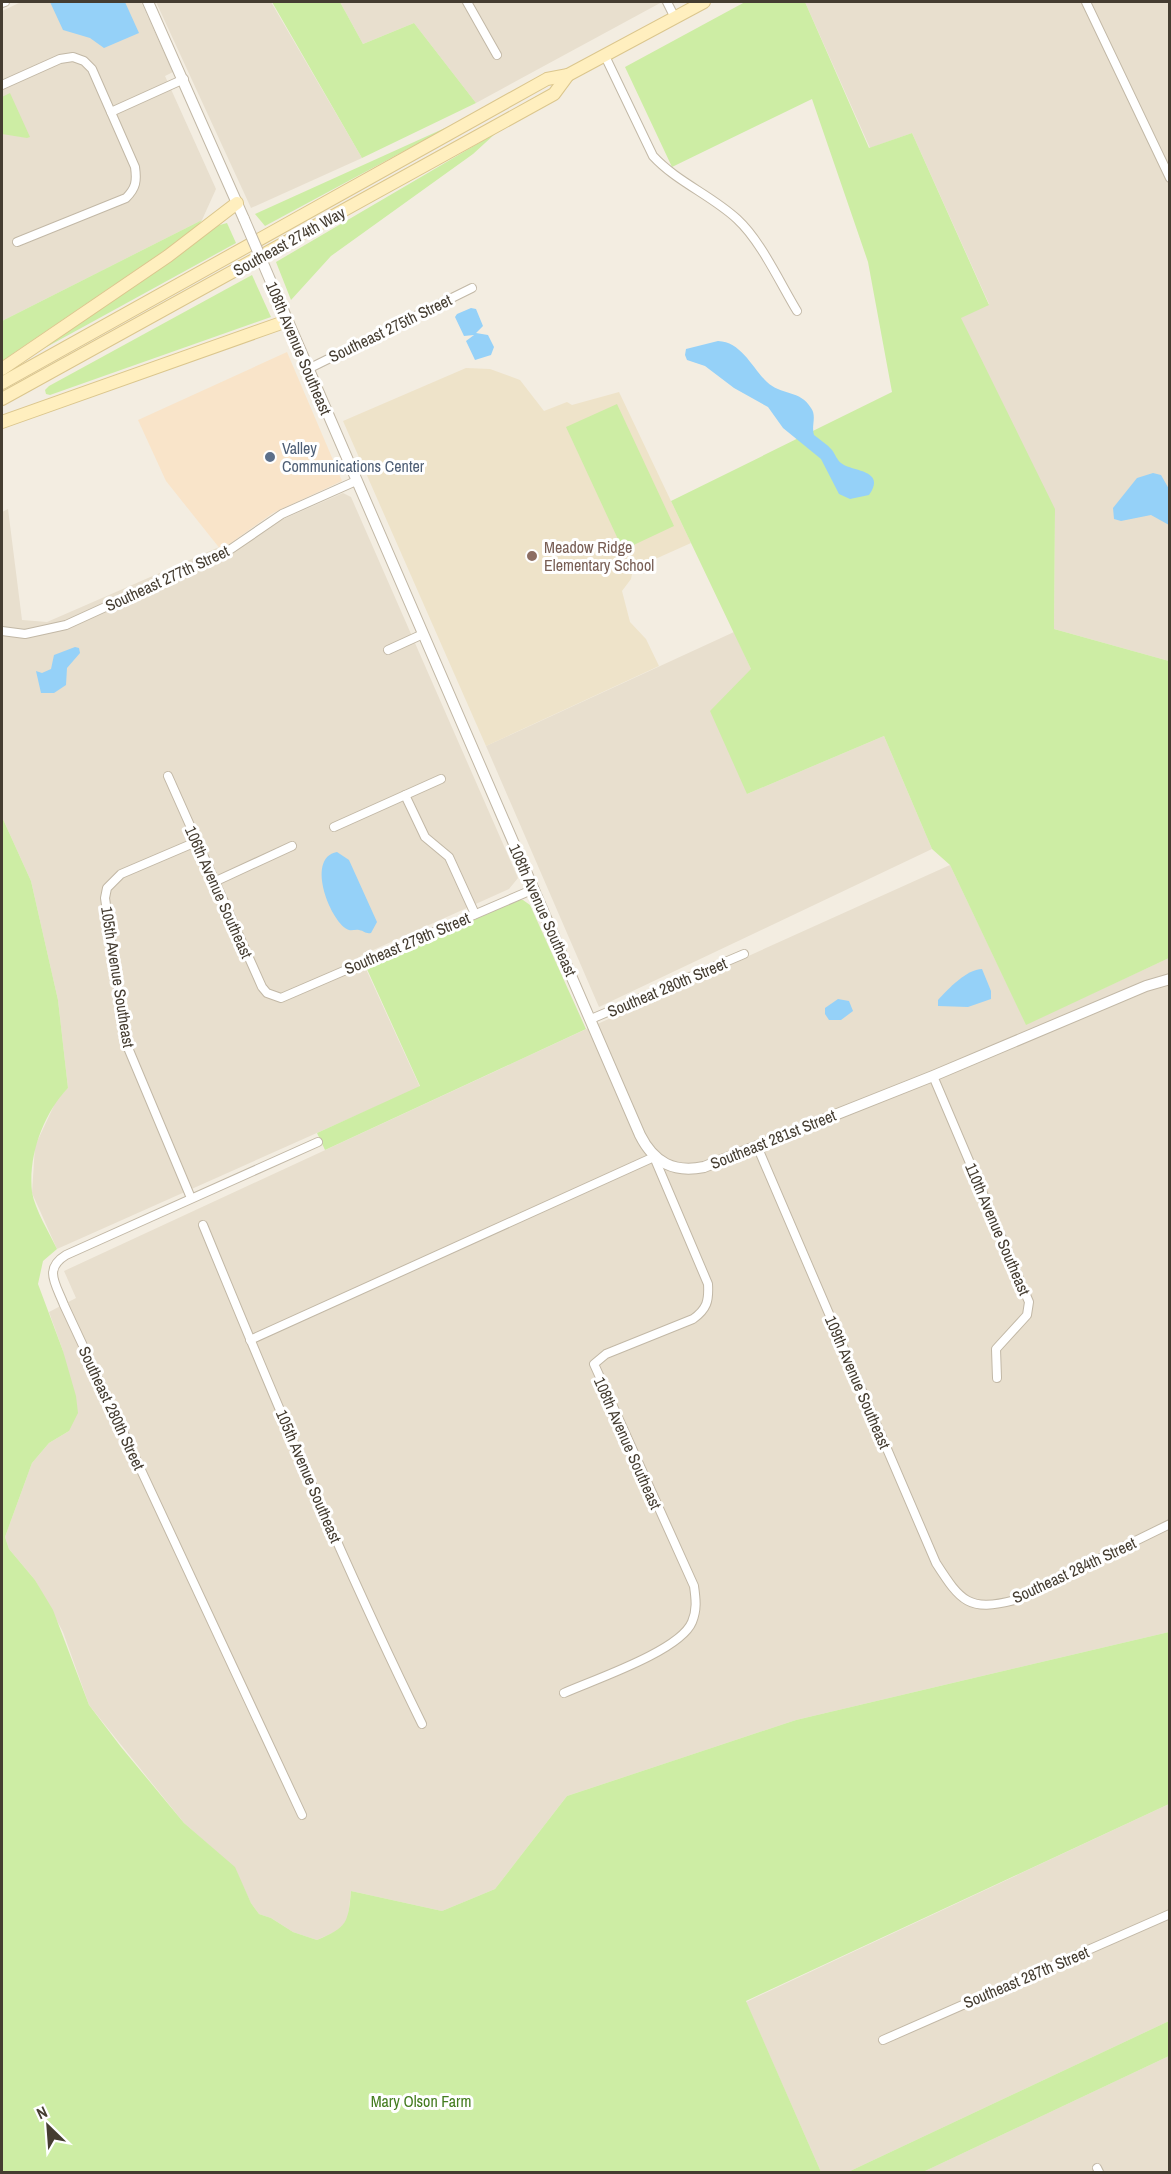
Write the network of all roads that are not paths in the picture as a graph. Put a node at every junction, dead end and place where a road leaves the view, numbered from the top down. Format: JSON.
{"nodes":[{"id":1,"x":148,"y":2,"type":"edge"},
{"id":2,"x":467,"y":2,"type":"edge"},
{"id":3,"x":667,"y":2,"type":"edge"},
{"id":4,"x":704,"y":2,"type":"edge"},
{"id":5,"x":1086,"y":2,"type":"edge"},
{"id":6,"x":675,"y":18,"type":"junction"},
{"id":7,"x":497,"y":55,"type":"dead end"},
{"id":8,"x":606,"y":56,"type":"junction"},
{"id":9,"x":568,"y":75,"type":"junction"},
{"id":10,"x":184,"y":79,"type":"junction"},
{"id":11,"x":2,"y":85,"type":"edge"},
{"id":12,"x":111,"y":112,"type":"junction"},
{"id":13,"x":1170,"y":178,"type":"edge"},
{"id":14,"x":237,"y":203,"type":"junction"},
{"id":15,"x":17,"y":242,"type":"dead end"},
{"id":16,"x":472,"y":288,"type":"dead end"},
{"id":17,"x":797,"y":311,"type":"dead end"},
{"id":18,"x":287,"y":321,"type":"junction"},
{"id":19,"x":2,"y":369,"type":"edge"},
{"id":20,"x":308,"y":369,"type":"junction"},
{"id":21,"x":2,"y":383,"type":"edge"},
{"id":22,"x":2,"y":399,"type":"edge"},
{"id":23,"x":2,"y":422,"type":"edge"},
{"id":24,"x":356,"y":481,"type":"junction"},
{"id":25,"x":2,"y":631,"type":"edge"},
{"id":26,"x":423,"y":634,"type":"junction"},
{"id":27,"x":388,"y":650,"type":"dead end"},
{"id":28,"x":168,"y":776,"type":"dead end"},
{"id":29,"x":441,"y":779,"type":"dead end"},
{"id":30,"x":405,"y":795,"type":"junction"},
{"id":31,"x":334,"y":827,"type":"dead end"},
{"id":32,"x":196,"y":842,"type":"junction"},
{"id":33,"x":291,"y":846,"type":"dead end"},
{"id":34,"x":214,"y":882,"type":"junction"},
{"id":35,"x":534,"y":889,"type":"junction"},
{"id":36,"x":476,"y":914,"type":"junction"},
{"id":37,"x":744,"y":954,"type":"dead end"},
{"id":38,"x":1170,"y":980,"type":"edge"},
{"id":39,"x":281,"y":998,"type":"joint"},
{"id":40,"x":591,"y":1019,"type":"junction"},
{"id":41,"x":933,"y":1076,"type":"junction"},
{"id":42,"x":318,"y":1142,"type":"dead end"},
{"id":43,"x":757,"y":1146,"type":"junction"},
{"id":44,"x":654,"y":1157,"type":"junction"},
{"id":45,"x":191,"y":1198,"type":"junction"},
{"id":46,"x":203,"y":1225,"type":"dead end"},
{"id":47,"x":250,"y":1340,"type":"junction"},
{"id":48,"x":997,"y":1378,"type":"dead end"},
{"id":49,"x":1170,"y":1524,"type":"edge"},
{"id":50,"x":976,"y":1606,"type":"joint"},
{"id":51,"x":564,"y":1693,"type":"dead end"},
{"id":52,"x":422,"y":1724,"type":"dead end"},
{"id":53,"x":302,"y":1815,"type":"dead end"},
{"id":54,"x":1170,"y":1914,"type":"edge"},
{"id":55,"x":883,"y":2040,"type":"dead end"}],
"edges":[{"from":1,"to":10,"type":"street","name":"108th Avenue Southeast"},
{"from":2,"to":7,"type":"street"},
{"from":3,"to":6,"type":"street"},
{"from":4,"to":6,"type":"main road","name":"Southeast 274th Way"},
{"from":5,"to":13,"type":"street"},
{"from":6,"to":8,"type":"main road","name":"Southeast 274th Way"},
{"from":8,"to":9,"type":"main road","name":"Southeast 274th Way"},
{"from":8,"to":17,"type":"street"},
{"from":9,"to":21,"type":"main road","name":"Southeast 274th Way"},
{"from":9,"to":22,"type":"main road","name":"Southeast 274th Way"},
{"from":10,"to":12,"type":"street"},
{"from":10,"to":14,"type":"street","name":"108th Avenue Southeast"},
{"from":11,"to":12,"type":"street"},
{"from":12,"to":15,"type":"street"},
{"from":14,"to":18,"type":"street","name":"108th Avenue Southeast","bridge":true},
{"from":14,"to":19,"type":"main road"},
{"from":16,"to":20,"type":"street","name":"Southeast 275th Street"},
{"from":18,"to":20,"type":"street","name":"108th Avenue Southeast"},
{"from":18,"to":23,"type":"main road"},
{"from":20,"to":24,"type":"street","name":"108th Avenue Southeast"},
{"from":24,"to":25,"type":"street","name":"Southeast 277th Street"},
{"from":24,"to":26,"type":"street","name":"108th Avenue Southeast"},
{"from":26,"to":27,"type":"street"},
{"from":26,"to":35,"type":"street","name":"108th Avenue Southeast"},
{"from":28,"to":32,"type":"street","name":"106th Avenue Southeast"},
{"from":29,"to":30,"type":"street"},
{"from":30,"to":31,"type":"street"},
{"from":30,"to":36,"type":"street"},
{"from":32,"to":34,"type":"street","name":"106th Avenue Southeast"},
{"from":32,"to":45,"type":"street","name":"105th Avenue Southeast"},
{"from":33,"to":34,"type":"street"},
{"from":34,"to":39,"type":"street","name":"106th Avenue Southeast"},
{"from":35,"to":36,"type":"street","name":"Southeast 279th Street"},
{"from":35,"to":40,"type":"street","name":"108th Avenue Southeast"},
{"from":36,"to":39,"type":"street","name":"Southeast 279th Street"},
{"from":37,"to":40,"type":"street","name":"Southeat 280th Street"},
{"from":38,"to":41,"type":"street","name":"Southeast 281st Street"},
{"from":40,"to":44,"type":"street","name":"108th Avenue Southeast"},
{"from":41,"to":43,"type":"street","name":"Southeast 281st Street"},
{"from":41,"to":48,"type":"street","name":"110th Avenue Southeast"},
{"from":42,"to":45,"type":"street","name":"Southeast 280th Street"},
{"from":43,"to":44,"type":"street","name":"Southeast 281st Street"},
{"from":43,"to":50,"type":"street","name":"109th Avenue Southeast"},
{"from":44,"to":47,"type":"street"},
{"from":44,"to":51,"type":"street","name":"108th Avenue Southeast"},
{"from":45,"to":53,"type":"street","name":"Southeast 280th Street"},
{"from":46,"to":47,"type":"street","name":"105th Avenue Southeast"},
{"from":47,"to":52,"type":"street","name":"105th Avenue Southeast"},
{"from":49,"to":50,"type":"street","name":"Southeast 284th Street"},
{"from":54,"to":55,"type":"street","name":"Southeast 287th Street"}]}
